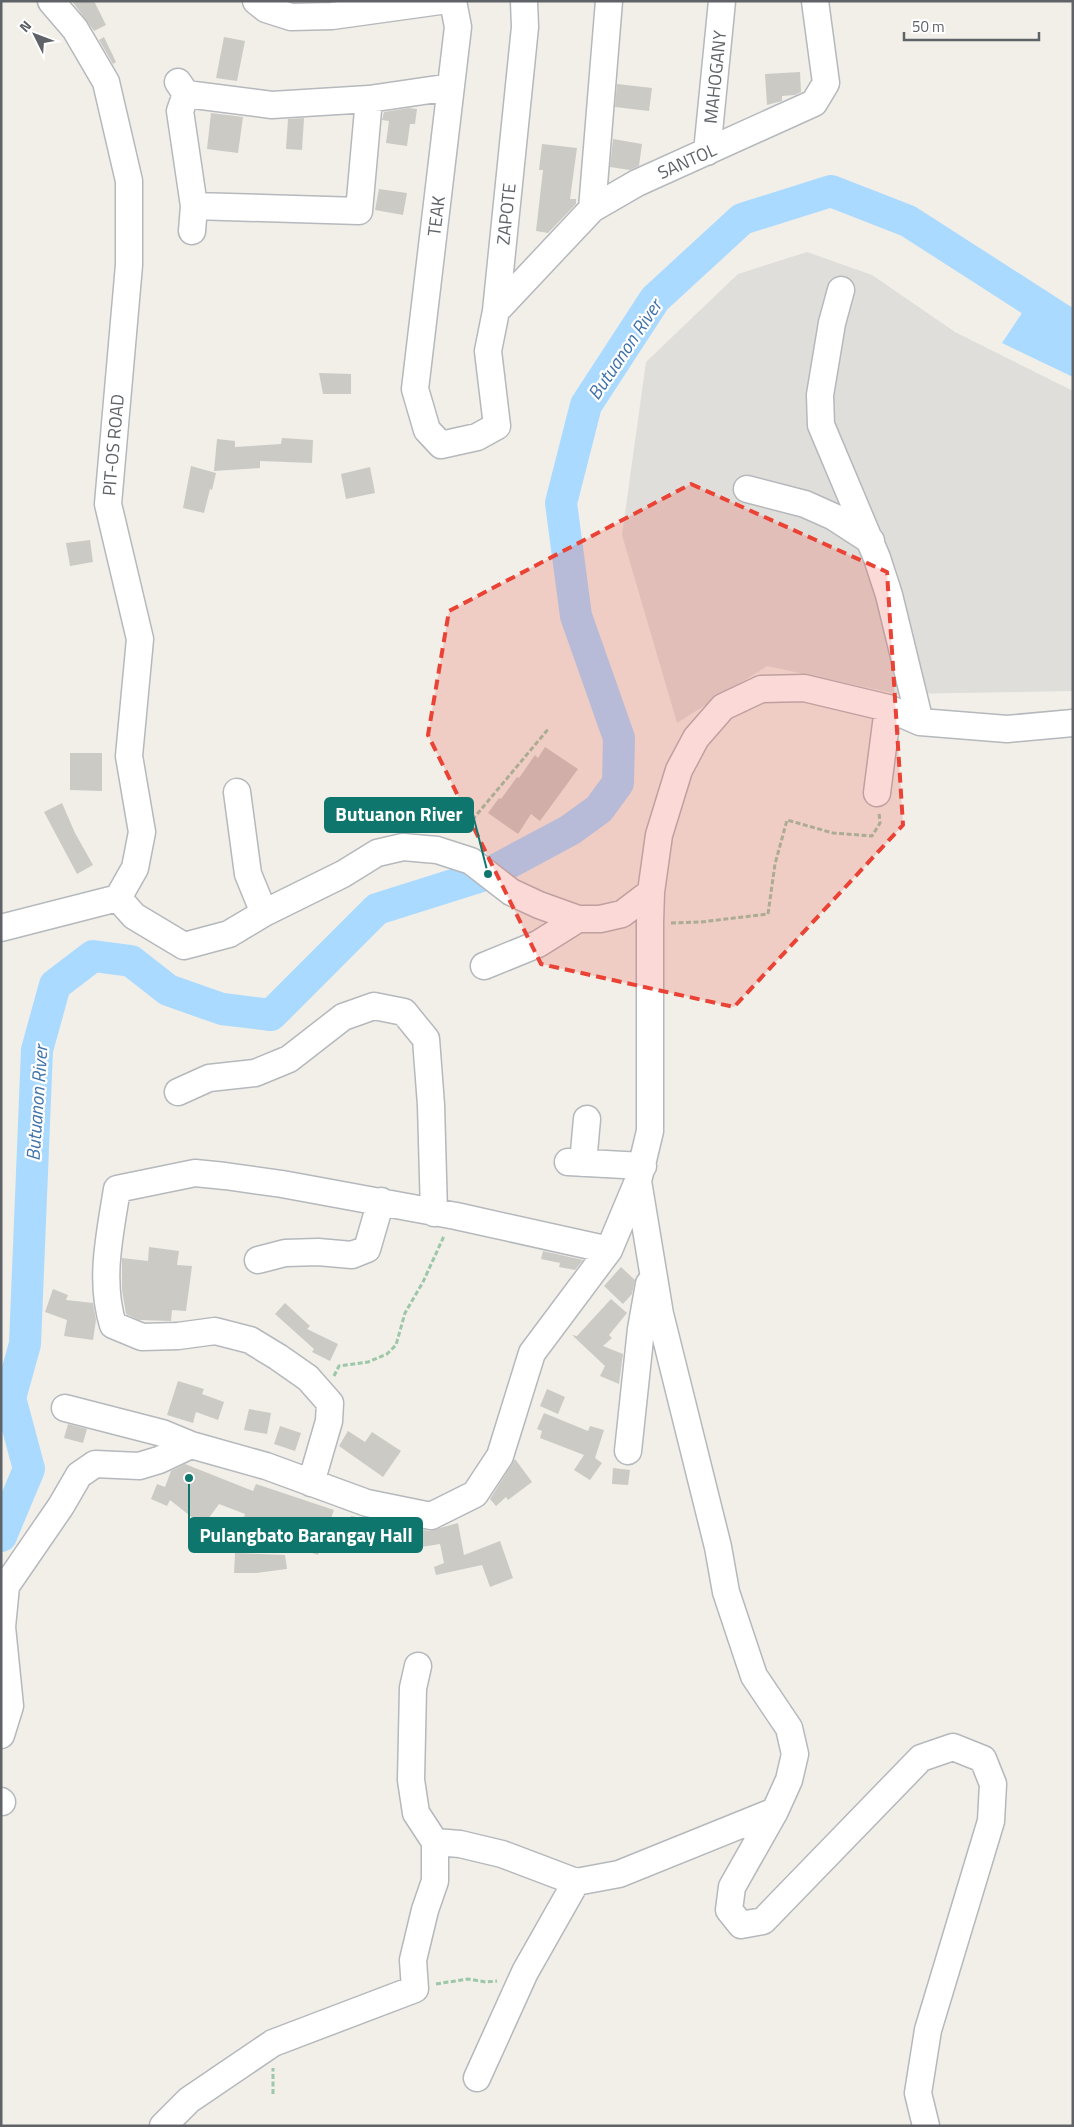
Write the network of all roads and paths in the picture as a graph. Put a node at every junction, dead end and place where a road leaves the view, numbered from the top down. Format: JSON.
{"nodes":[{"id":1,"x":51,"y":1,"type":"edge"},
{"id":2,"x":256,"y":1,"type":"edge"},
{"id":3,"x":440,"y":1,"type":"edge"},
{"id":4,"x":453,"y":1,"type":"edge"},
{"id":5,"x":524,"y":1,"type":"edge"},
{"id":6,"x":609,"y":1,"type":"edge"},
{"id":7,"x":722,"y":1,"type":"edge"},
{"id":8,"x":815,"y":1,"type":"edge"},
{"id":9,"x":353,"y":7,"type":"edge"},
{"id":10,"x":451,"y":87,"type":"junction"},
{"id":11,"x":369,"y":99,"type":"junction"},
{"id":12,"x":707,"y":152,"type":"junction"},
{"id":13,"x":194,"y":206,"type":"junction"},
{"id":14,"x":592,"y":209,"type":"junction"},
{"id":15,"x":192,"y":231,"type":"dead end"},
{"id":16,"x":841,"y":290,"type":"dead end"},
{"id":17,"x":496,"y":310,"type":"junction"},
{"id":18,"x":497,"y":426,"type":"joint"},
{"id":19,"x":747,"y":489,"type":"dead end"},
{"id":20,"x":871,"y":541,"type":"junction"},
{"id":21,"x":888,"y":708,"type":"junction"},
{"id":22,"x":920,"y":722,"type":"junction"},
{"id":23,"x":1073,"y":723,"type":"edge"},
{"id":24,"x":549,"y":728,"type":"dead end"},
{"id":25,"x":237,"y":792,"type":"dead end"},
{"id":26,"x":877,"y":793,"type":"dead end"},
{"id":27,"x":438,"y":833,"type":"dead end"},
{"id":28,"x":872,"y":836,"type":"dead end"},
{"id":29,"x":651,"y":892,"type":"junction"},
{"id":30,"x":118,"y":898,"type":"junction"},
{"id":31,"x":264,"y":913,"type":"junction"},
{"id":32,"x":578,"y":919,"type":"junction"},
{"id":33,"x":650,"y":923,"type":"junction"},
{"id":34,"x":1,"y":928,"type":"edge"},
{"id":35,"x":484,"y":966,"type":"dead end"},
{"id":36,"x":178,"y":1092,"type":"dead end"},
{"id":37,"x":586,"y":1119,"type":"dead end"},
{"id":38,"x":640,"y":1174,"type":"junction"},
{"id":39,"x":381,"y":1202,"type":"junction"},
{"id":40,"x":445,"y":1214,"type":"junction"},
{"id":41,"x":609,"y":1250,"type":"junction"},
{"id":42,"x":258,"y":1260,"type":"dead end"},
{"id":43,"x":653,"y":1271,"type":"junction"},
{"id":44,"x":326,"y":1398,"type":"junction"},
{"id":45,"x":65,"y":1408,"type":"dead end"},
{"id":46,"x":191,"y":1445,"type":"junction"},
{"id":47,"x":628,"y":1451,"type":"dead end"},
{"id":48,"x":311,"y":1483,"type":"junction"},
{"id":49,"x":418,"y":1666,"type":"dead end"},
{"id":50,"x":1,"y":1735,"type":"edge"},
{"id":51,"x":774,"y":1811,"type":"junction"},
{"id":52,"x":434,"y":1842,"type":"junction"},
{"id":53,"x":576,"y":1882,"type":"junction"},
{"id":54,"x":525,"y":1972,"type":"junction"},
{"id":55,"x":415,"y":1989,"type":"junction"},
{"id":56,"x":477,"y":2078,"type":"dead end"},
{"id":57,"x":163,"y":2126,"type":"edge"},
{"id":58,"x":926,"y":2126,"type":"edge"}],
"edges":[{"from":1,"to":30,"type":"street","name":"PIT-OS ROAD"},
{"from":2,"to":9,"type":"street"},
{"from":3,"to":9,"type":"street"},
{"from":4,"to":10,"type":"street","name":"TEAK"},
{"from":5,"to":17,"type":"street","name":"ZAPOTE"},
{"from":6,"to":14,"type":"street"},
{"from":7,"to":12,"type":"street","name":"MAHOGANY"},
{"from":8,"to":12,"type":"street","name":"SANTOL"},
{"from":10,"to":11,"type":"street"},
{"from":10,"to":18,"type":"street","name":"TEAK"},
{"from":11,"to":13,"type":"street"},
{"from":11,"to":13,"type":"street"},
{"from":12,"to":14,"type":"street","name":"SANTOL"},
{"from":13,"to":15,"type":"street"},
{"from":14,"to":17,"type":"street","name":"SANTOL"},
{"from":16,"to":20,"type":"street"},
{"from":17,"to":18,"type":"street","name":"ZAPOTE"},
{"from":19,"to":20,"type":"street"},
{"from":20,"to":22,"type":"street"},
{"from":21,"to":22,"type":"street"},
{"from":21,"to":26,"type":"street"},
{"from":21,"to":29,"type":"street"},
{"from":22,"to":23,"type":"street"},
{"from":24,"to":27,"type":"path"},
{"from":25,"to":31,"type":"street"},
{"from":28,"to":33,"type":"path"},
{"from":29,"to":32,"type":"street"},
{"from":29,"to":33,"type":"street"},
{"from":30,"to":31,"type":"street"},
{"from":30,"to":34,"type":"street"},
{"from":31,"to":32,"type":"street"},
{"from":32,"to":35,"type":"street"},
{"from":33,"to":38,"type":"street"},
{"from":36,"to":40,"type":"street"},
{"from":37,"to":38,"type":"street"},
{"from":38,"to":41,"type":"street"},
{"from":38,"to":43,"type":"street"},
{"from":39,"to":40,"type":"street"},
{"from":39,"to":42,"type":"street"},
{"from":39,"to":44,"type":"street"},
{"from":40,"to":41,"type":"street"},
{"from":40,"to":44,"type":"path"},
{"from":41,"to":48,"type":"street"},
{"from":43,"to":47,"type":"street"},
{"from":43,"to":51,"type":"street"},
{"from":44,"to":48,"type":"street"},
{"from":45,"to":46,"type":"street"},
{"from":46,"to":48,"type":"street"},
{"from":46,"to":50,"type":"street"},
{"from":49,"to":52,"type":"street"},
{"from":51,"to":53,"type":"street"},
{"from":51,"to":58,"type":"street"},
{"from":52,"to":53,"type":"street"},
{"from":52,"to":55,"type":"street"},
{"from":53,"to":54,"type":"street"},
{"from":54,"to":55,"type":"path"},
{"from":54,"to":56,"type":"street"},
{"from":55,"to":57,"type":"street"}]}
